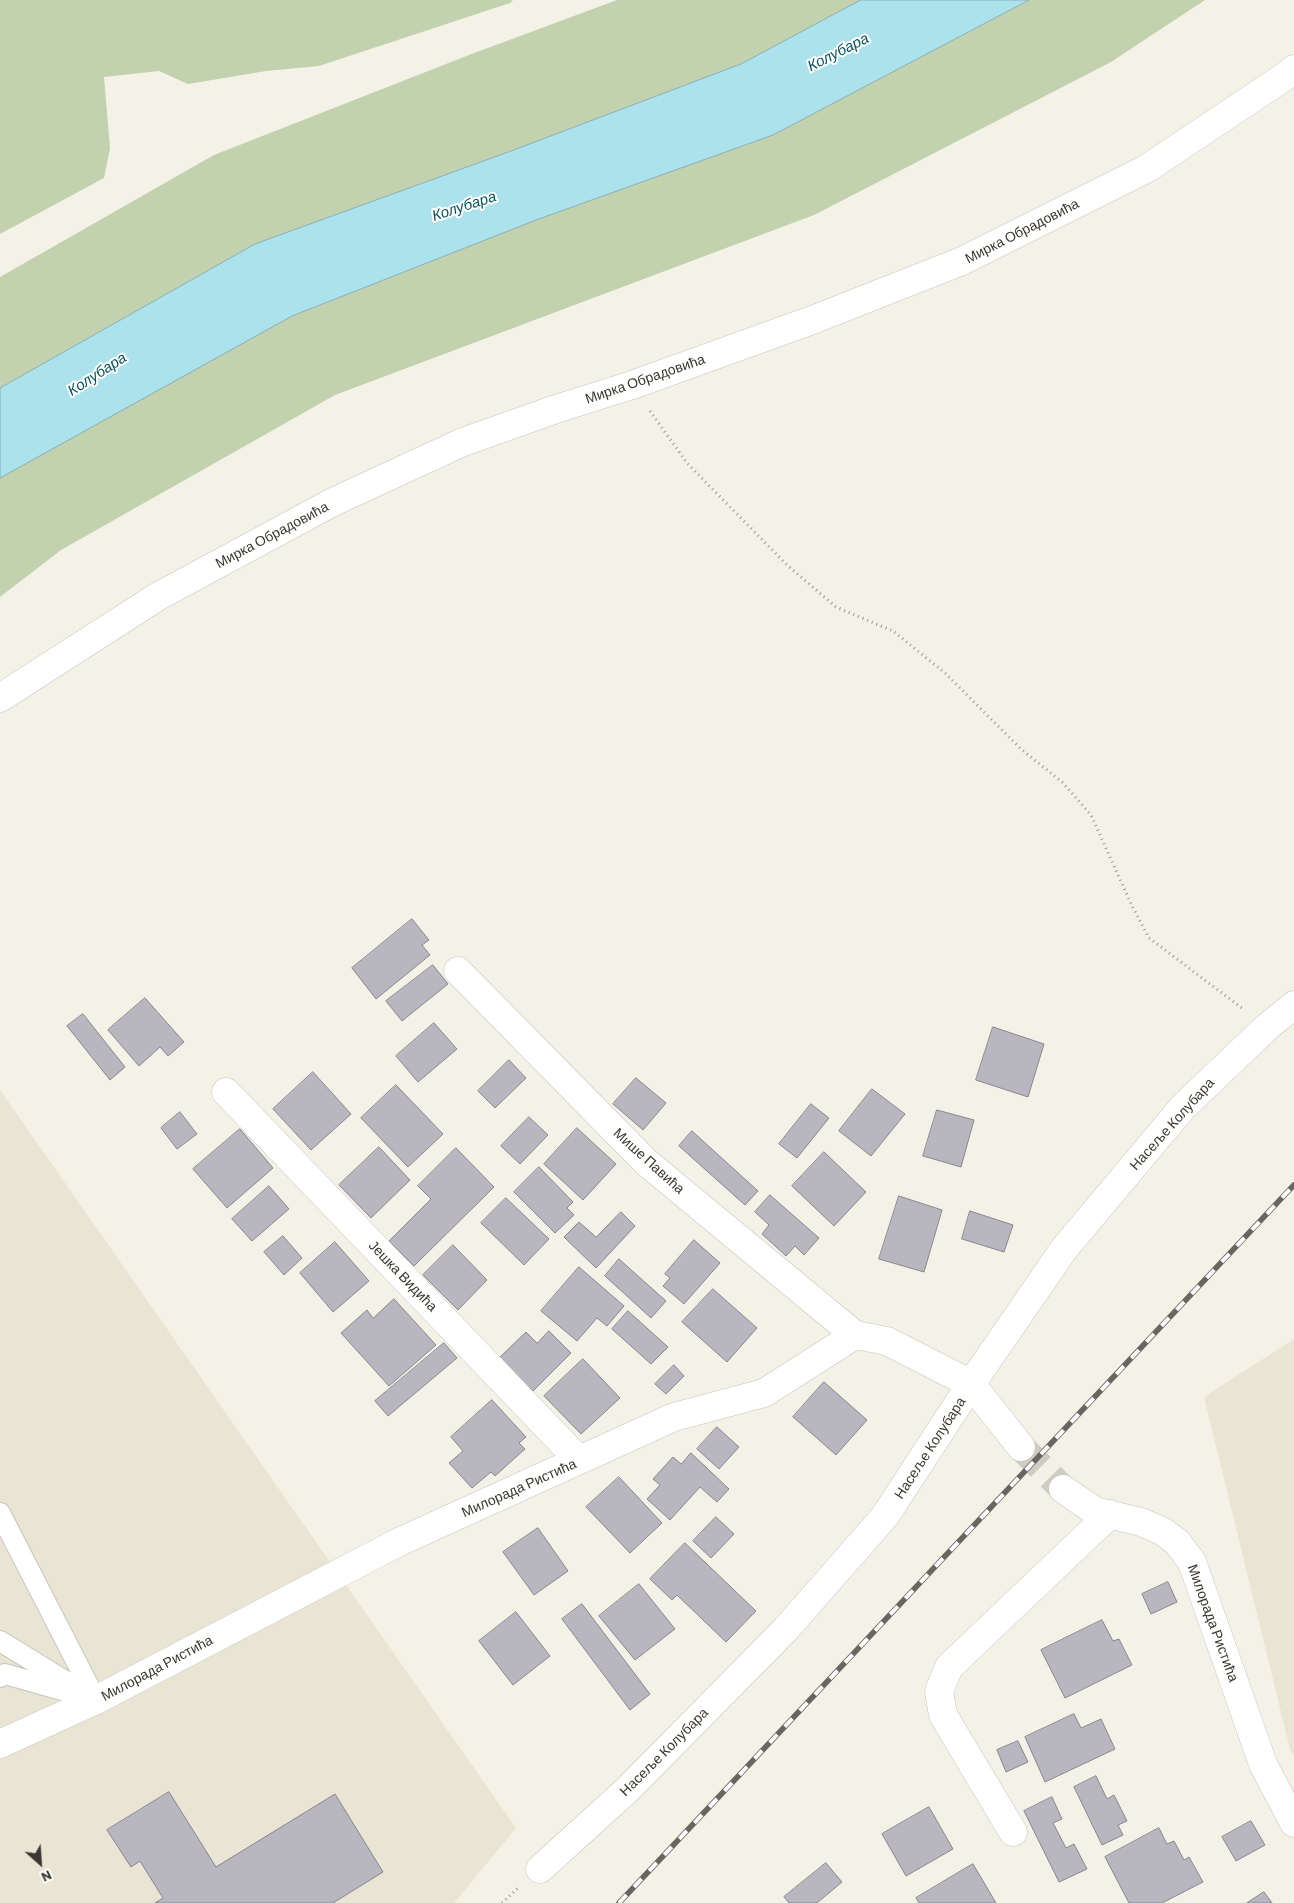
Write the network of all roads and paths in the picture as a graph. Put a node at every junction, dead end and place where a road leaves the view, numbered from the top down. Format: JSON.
{"nodes":[{"id":1,"x":1294,"y":69,"type":"edge"},
{"id":2,"x":632,"y":385,"type":"junction"},
{"id":3,"x":0,"y":698,"type":"edge"},
{"id":4,"x":458,"y":971,"type":"dead end"},
{"id":5,"x":1294,"y":1005,"type":"edge"},
{"id":6,"x":1266,"y":1027,"type":"junction"},
{"id":7,"x":226,"y":1092,"type":"dead end"},
{"id":8,"x":855,"y":1335,"type":"junction"},
{"id":9,"x":971,"y":1384,"type":"junction"},
{"id":10,"x":1021,"y":1447,"type":"tunnel mouth"},
{"id":11,"x":579,"y":1460,"type":"junction"},
{"id":12,"x":1063,"y":1489,"type":"tunnel mouth"},
{"id":13,"x":0,"y":1513,"type":"edge"},
{"id":14,"x":1110,"y":1514,"type":"junction"},
{"id":15,"x":0,"y":1641,"type":"edge"},
{"id":16,"x":0,"y":1677,"type":"edge"},
{"id":17,"x":96,"y":1700,"type":"junction"},
{"id":18,"x":0,"y":1744,"type":"edge"},
{"id":19,"x":1294,"y":1823,"type":"edge"},
{"id":20,"x":1013,"y":1832,"type":"dead end"},
{"id":21,"x":540,"y":1869,"type":"dead end"}],
"edges":[{"from":1,"to":2,"type":"street","name":"Мирка Обрадовића"},
{"from":2,"to":3,"type":"street","name":"Мирка Обрадовића"},
{"from":2,"to":6,"type":"path"},
{"from":4,"to":8,"type":"street","name":"Мише Павића"},
{"from":5,"to":6,"type":"street","name":"Насеље Колубара"},
{"from":6,"to":9,"type":"street","name":"Насеље Колубара"},
{"from":7,"to":11,"type":"street","name":"Јешка Видића"},
{"from":8,"to":9,"type":"street"},
{"from":8,"to":11,"type":"street","name":"Милорада Ристића"},
{"from":9,"to":10,"type":"street"},
{"from":9,"to":21,"type":"street","name":"Насеље Колубара"},
{"from":11,"to":17,"type":"street","name":"Милорада Ристића"},
{"from":12,"to":14,"type":"street","name":"Милорада Ристића"},
{"from":13,"to":17,"type":"lane"},
{"from":14,"to":19,"type":"street","name":"Милорада Ристића"},
{"from":14,"to":20,"type":"street"},
{"from":15,"to":17,"type":"lane"},
{"from":16,"to":17,"type":"lane"},
{"from":17,"to":18,"type":"street","name":"Милорада Ристића"}]}
